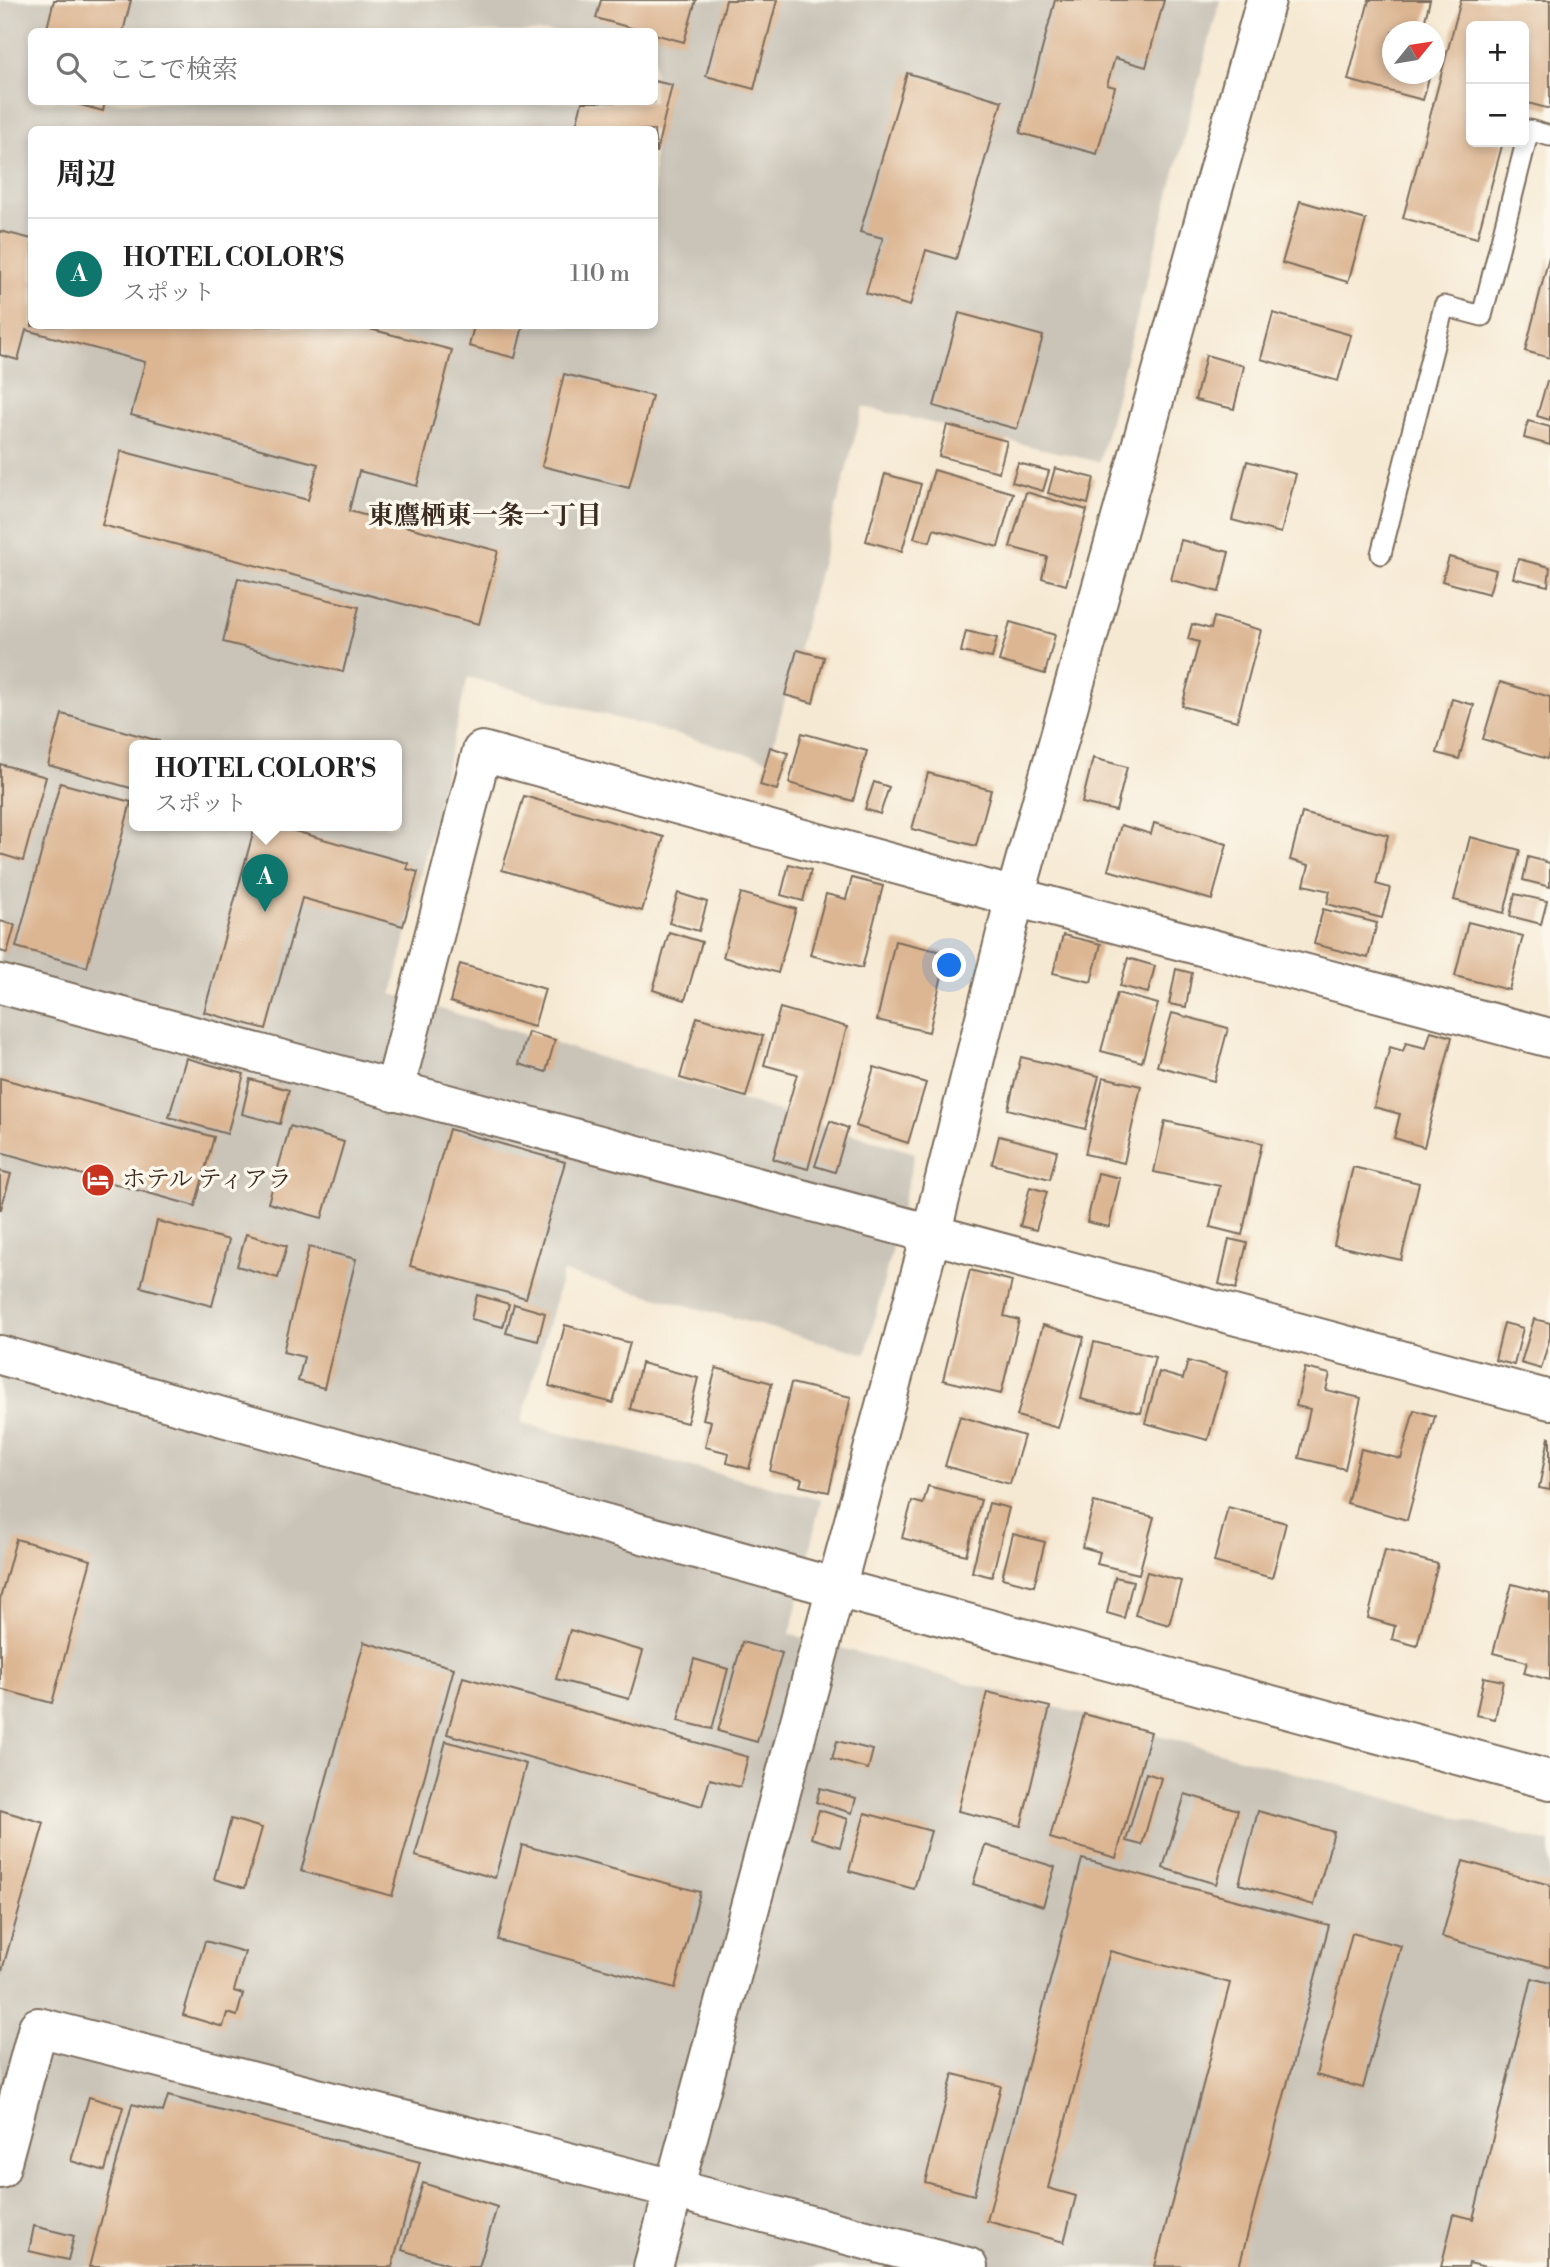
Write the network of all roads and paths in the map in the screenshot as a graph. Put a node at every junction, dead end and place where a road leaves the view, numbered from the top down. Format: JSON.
{"nodes":[{"id":1,"x":1266,"y":0,"type":"edge"},
{"id":2,"x":1550,"y":136,"type":"edge"},
{"id":3,"x":1381,"y":554,"type":"dead end"},
{"id":4,"x":1015,"y":897,"type":"junction"},
{"id":5,"x":0,"y":984,"type":"edge"},
{"id":6,"x":1549,"y":1031,"type":"edge"},
{"id":7,"x":394,"y":1091,"type":"junction"},
{"id":8,"x":931,"y":1235,"type":"junction"},
{"id":9,"x":0,"y":1355,"type":"edge"},
{"id":10,"x":1550,"y":1400,"type":"edge"},
{"id":11,"x":837,"y":1588,"type":"junction"},
{"id":12,"x":1550,"y":1780,"type":"edge"},
{"id":13,"x":0,"y":2169,"type":"edge"},
{"id":14,"x":674,"y":2189,"type":"junction"},
{"id":15,"x":653,"y":2267,"type":"edge"},
{"id":16,"x":968,"y":2267,"type":"edge"}],
"edges":[{"from":1,"to":4,"type":"street"},
{"from":2,"to":3,"type":"lane"},
{"from":4,"to":6,"type":"street"},
{"from":4,"to":7,"type":"street"},
{"from":4,"to":8,"type":"street"},
{"from":5,"to":7,"type":"street"},
{"from":7,"to":8,"type":"street"},
{"from":8,"to":10,"type":"street"},
{"from":8,"to":11,"type":"street"},
{"from":9,"to":11,"type":"street"},
{"from":11,"to":12,"type":"street"},
{"from":11,"to":14,"type":"street"},
{"from":13,"to":14,"type":"street"},
{"from":14,"to":15,"type":"street"},
{"from":14,"to":16,"type":"street"}]}
